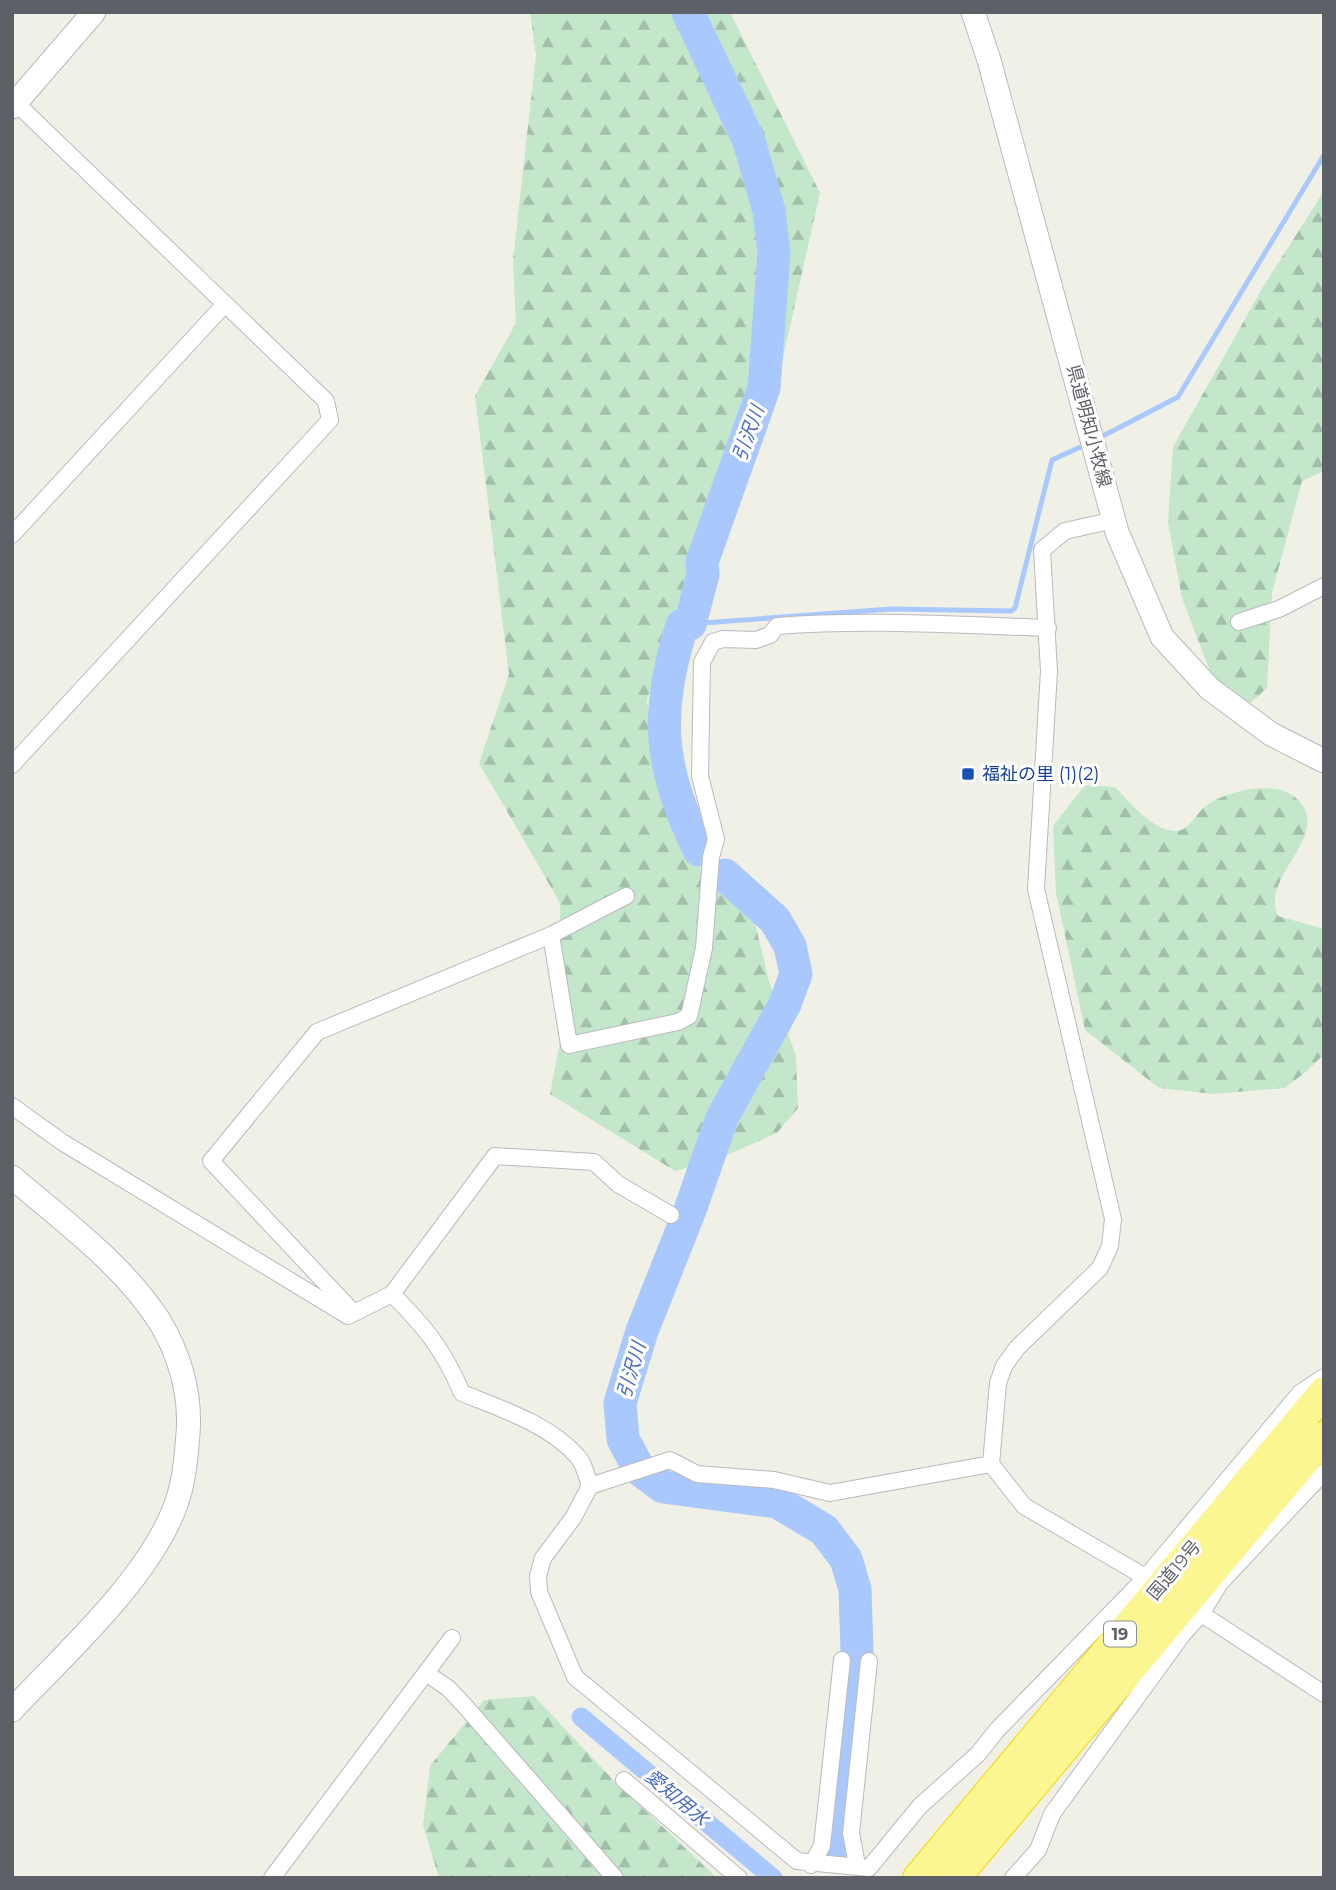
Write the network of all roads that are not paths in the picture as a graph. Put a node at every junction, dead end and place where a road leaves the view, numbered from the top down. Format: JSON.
{"nodes":[{"id":1,"x":94,"y":12,"type":"edge"},
{"id":2,"x":973,"y":12,"type":"edge"},
{"id":3,"x":14,"y":105,"type":"edge"},
{"id":4,"x":225,"y":304,"type":"junction"},
{"id":5,"x":1114,"y":520,"type":"junction"},
{"id":6,"x":12,"y":535,"type":"edge"},
{"id":7,"x":1324,"y":586,"type":"edge"},
{"id":8,"x":1239,"y":622,"type":"dead end"},
{"id":9,"x":1048,"y":628,"type":"junction"},
{"id":10,"x":1324,"y":761,"type":"edge"},
{"id":11,"x":12,"y":765,"type":"edge"},
{"id":12,"x":626,"y":896,"type":"dead end"},
{"id":13,"x":551,"y":935,"type":"junction"},
{"id":14,"x":12,"y":1106,"type":"edge"},
{"id":15,"x":12,"y":1177,"type":"edge"},
{"id":16,"x":671,"y":1215,"type":"dead end"},
{"id":17,"x":392,"y":1294,"type":"junction"},
{"id":18,"x":354,"y":1313,"type":"junction"},
{"id":19,"x":1324,"y":1377,"type":"edge"},
{"id":20,"x":1324,"y":1392,"type":"edge"},
{"id":21,"x":1324,"y":1437,"type":"edge"},
{"id":22,"x":991,"y":1464,"type":"junction"},
{"id":23,"x":1324,"y":1472,"type":"edge"},
{"id":24,"x":590,"y":1486,"type":"junction"},
{"id":25,"x":1153,"y":1582,"type":"junction"},
{"id":26,"x":1194,"y":1609,"type":"junction"},
{"id":27,"x":452,"y":1638,"type":"dead end"},
{"id":28,"x":842,"y":1660,"type":"dead end"},
{"id":29,"x":869,"y":1661,"type":"dead end"},
{"id":30,"x":426,"y":1673,"type":"junction"},
{"id":31,"x":1324,"y":1693,"type":"edge"},
{"id":32,"x":12,"y":1710,"type":"edge"},
{"id":33,"x":978,"y":1754,"type":"junction"},
{"id":34,"x":994,"y":1767,"type":"dead end"},
{"id":35,"x":624,"y":1780,"type":"dead end"},
{"id":36,"x":1038,"y":1802,"type":"dead end"},
{"id":37,"x":1052,"y":1814,"type":"junction"},
{"id":38,"x":811,"y":1865,"type":"junction"},
{"id":39,"x":867,"y":1870,"type":"edge"},
{"id":40,"x":272,"y":1878,"type":"edge"},
{"id":41,"x":615,"y":1878,"type":"edge"},
{"id":42,"x":740,"y":1878,"type":"edge"},
{"id":43,"x":918,"y":1878,"type":"edge"},
{"id":44,"x":955,"y":1878,"type":"edge"},
{"id":45,"x":1013,"y":1878,"type":"edge"}],
"edges":[{"from":1,"to":3,"type":"main road"},
{"from":2,"to":5,"type":"main road","name":"県道明知小牧線"},
{"from":3,"to":4,"type":"street"},
{"from":4,"to":6,"type":"street"},
{"from":4,"to":11,"type":"street"},
{"from":5,"to":9,"type":"street"},
{"from":5,"to":10,"type":"main road","name":"県道明知小牧線"},
{"from":7,"to":8,"type":"street"},
{"from":9,"to":13,"type":"street"},
{"from":9,"to":22,"type":"street"},
{"from":12,"to":13,"type":"street"},
{"from":13,"to":18,"type":"street"},
{"from":14,"to":18,"type":"street"},
{"from":15,"to":32,"type":"main road"},
{"from":16,"to":17,"type":"street"},
{"from":17,"to":18,"type":"street"},
{"from":17,"to":24,"type":"street"},
{"from":19,"to":25,"type":"street"},
{"from":20,"to":25,"type":"highway","name":"国道19号","number":"19"},
{"from":21,"to":26,"type":"highway","name":"国道19号","number":"19"},
{"from":22,"to":24,"type":"street"},
{"from":22,"to":25,"type":"street"},
{"from":23,"to":26,"type":"street"},
{"from":24,"to":38,"type":"street"},
{"from":25,"to":33,"type":"street"},
{"from":25,"to":43,"type":"highway","name":"国道19号","number":"19"},
{"from":26,"to":31,"type":"street"},
{"from":26,"to":37,"type":"street"},
{"from":26,"to":44,"type":"highway","name":"国道19号","number":"19"},
{"from":27,"to":30,"type":"street"},
{"from":28,"to":38,"type":"street"},
{"from":29,"to":39,"type":"street"},
{"from":30,"to":40,"type":"street"},
{"from":30,"to":41,"type":"street"},
{"from":33,"to":34,"type":"street"},
{"from":33,"to":39,"type":"street"},
{"from":35,"to":42,"type":"street"},
{"from":36,"to":37,"type":"street"},
{"from":37,"to":45,"type":"street"},
{"from":38,"to":39,"type":"street"}]}
